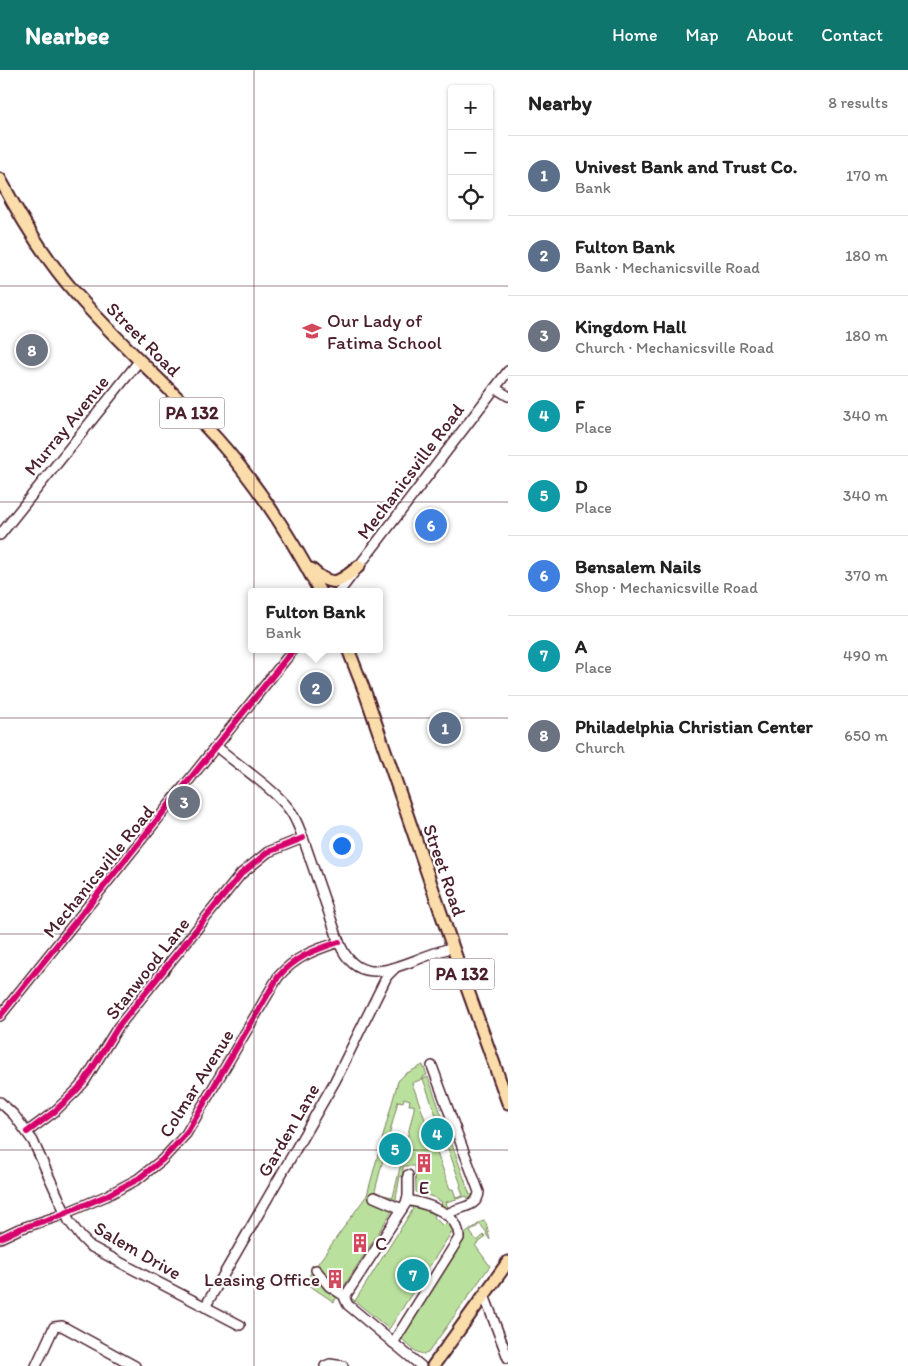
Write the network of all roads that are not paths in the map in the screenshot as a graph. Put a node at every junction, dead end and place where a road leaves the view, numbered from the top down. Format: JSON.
{"nodes":[{"id":1,"x":0,"y":179,"type":"edge"},
{"id":2,"x":140,"y":360,"type":"junction"},
{"id":3,"x":508,"y":372,"type":"edge"},
{"id":4,"x":494,"y":388,"type":"junction"},
{"id":5,"x":508,"y":396,"type":"edge"},
{"id":6,"x":0,"y":535,"type":"edge"},
{"id":7,"x":306,"y":564,"type":"junction"},
{"id":8,"x":359,"y":566,"type":"junction"},
{"id":9,"x":318,"y":588,"type":"edge"},
{"id":10,"x":342,"y":588,"type":"edge"},
{"id":11,"x":291,"y":653,"type":"edge"},
{"id":12,"x":350,"y":653,"type":"edge"},
{"id":13,"x":217,"y":747,"type":"junction"},
{"id":14,"x":303,"y":838,"type":"junction"},
{"id":15,"x":339,"y":942,"type":"junction"},
{"id":16,"x":453,"y":947,"type":"junction"},
{"id":17,"x":395,"y":968,"type":"junction"},
{"id":18,"x":0,"y":1016,"type":"edge"},
{"id":19,"x":432,"y":1066,"type":"dead end"},
{"id":20,"x":0,"y":1102,"type":"edge"},
{"id":21,"x":508,"y":1103,"type":"edge"},
{"id":22,"x":27,"y":1132,"type":"junction"},
{"id":23,"x":408,"y":1175,"type":"dead end"},
{"id":24,"x":374,"y":1197,"type":"dead end"},
{"id":25,"x":407,"y":1200,"type":"junction"},
{"id":26,"x":402,"y":1209,"type":"junction"},
{"id":27,"x":65,"y":1214,"type":"junction"},
{"id":28,"x":446,"y":1215,"type":"junction"},
{"id":29,"x":0,"y":1238,"type":"edge"},
{"id":30,"x":508,"y":1262,"type":"edge"},
{"id":31,"x":316,"y":1270,"type":"dead end"},
{"id":32,"x":484,"y":1296,"type":"junction"},
{"id":33,"x":346,"y":1297,"type":"junction"},
{"id":34,"x":205,"y":1307,"type":"junction"},
{"id":35,"x":240,"y":1326,"type":"dead end"},
{"id":36,"x":393,"y":1342,"type":"junction"},
{"id":37,"x":508,"y":1358,"type":"edge"},
{"id":38,"x":36,"y":1366,"type":"edge"},
{"id":39,"x":135,"y":1366,"type":"edge"},
{"id":40,"x":325,"y":1366,"type":"edge"},
{"id":41,"x":343,"y":1366,"type":"edge"},
{"id":42,"x":421,"y":1366,"type":"edge"},
{"id":43,"x":433,"y":1366,"type":"edge"}],
"edges":[{"from":1,"to":2,"type":"main road","name":"Street Road","number":"PA 132"},
{"from":2,"to":6,"type":"street","name":"Murray Avenue"},
{"from":2,"to":7,"type":"main road","name":"Street Road","number":"PA 132"},
{"from":3,"to":4,"type":"street","name":"Mechanicsville Road"},
{"from":4,"to":5,"type":"street"},
{"from":4,"to":8,"type":"street","name":"Mechanicsville Road"},
{"from":7,"to":8,"type":"main road"},
{"from":7,"to":9,"type":"main road","name":"Street Road","number":"PA 132"},
{"from":8,"to":10,"type":"street","name":"Mechanicsville Road"},
{"from":11,"to":13,"type":"street","name":"Mechanicsville Road"},
{"from":12,"to":16,"type":"main road","name":"Street Road","number":"PA 132"},
{"from":13,"to":14,"type":"street"},
{"from":13,"to":18,"type":"street","name":"Mechanicsville Road"},
{"from":14,"to":15,"type":"street"},
{"from":14,"to":22,"type":"street","name":"Stanwood Lane"},
{"from":15,"to":17,"type":"street"},
{"from":15,"to":27,"type":"street","name":"Colmar Avenue"},
{"from":16,"to":17,"type":"street"},
{"from":16,"to":21,"type":"main road","name":"Street Road","number":"PA 132"},
{"from":17,"to":34,"type":"street","name":"Garden Lane"},
{"from":19,"to":28,"type":"street"},
{"from":20,"to":22,"type":"street","name":"Salem Drive"},
{"from":22,"to":27,"type":"street","name":"Salem Drive"},
{"from":23,"to":25,"type":"street"},
{"from":24,"to":26,"type":"street"},
{"from":25,"to":26,"type":"street"},
{"from":25,"to":28,"type":"street"},
{"from":26,"to":33,"type":"street"},
{"from":27,"to":29,"type":"street","name":"Colmar Avenue"},
{"from":27,"to":34,"type":"street","name":"Salem Drive"},
{"from":28,"to":36,"type":"street"},
{"from":30,"to":32,"type":"main road"},
{"from":31,"to":33,"type":"street"},
{"from":32,"to":37,"type":"street"},
{"from":32,"to":43,"type":"main road"},
{"from":33,"to":36,"type":"street"},
{"from":34,"to":35,"type":"street","name":"Salem Drive"},
{"from":36,"to":42,"type":"street"},
{"from":38,"to":39,"type":"street"},
{"from":40,"to":41,"type":"street"}]}
